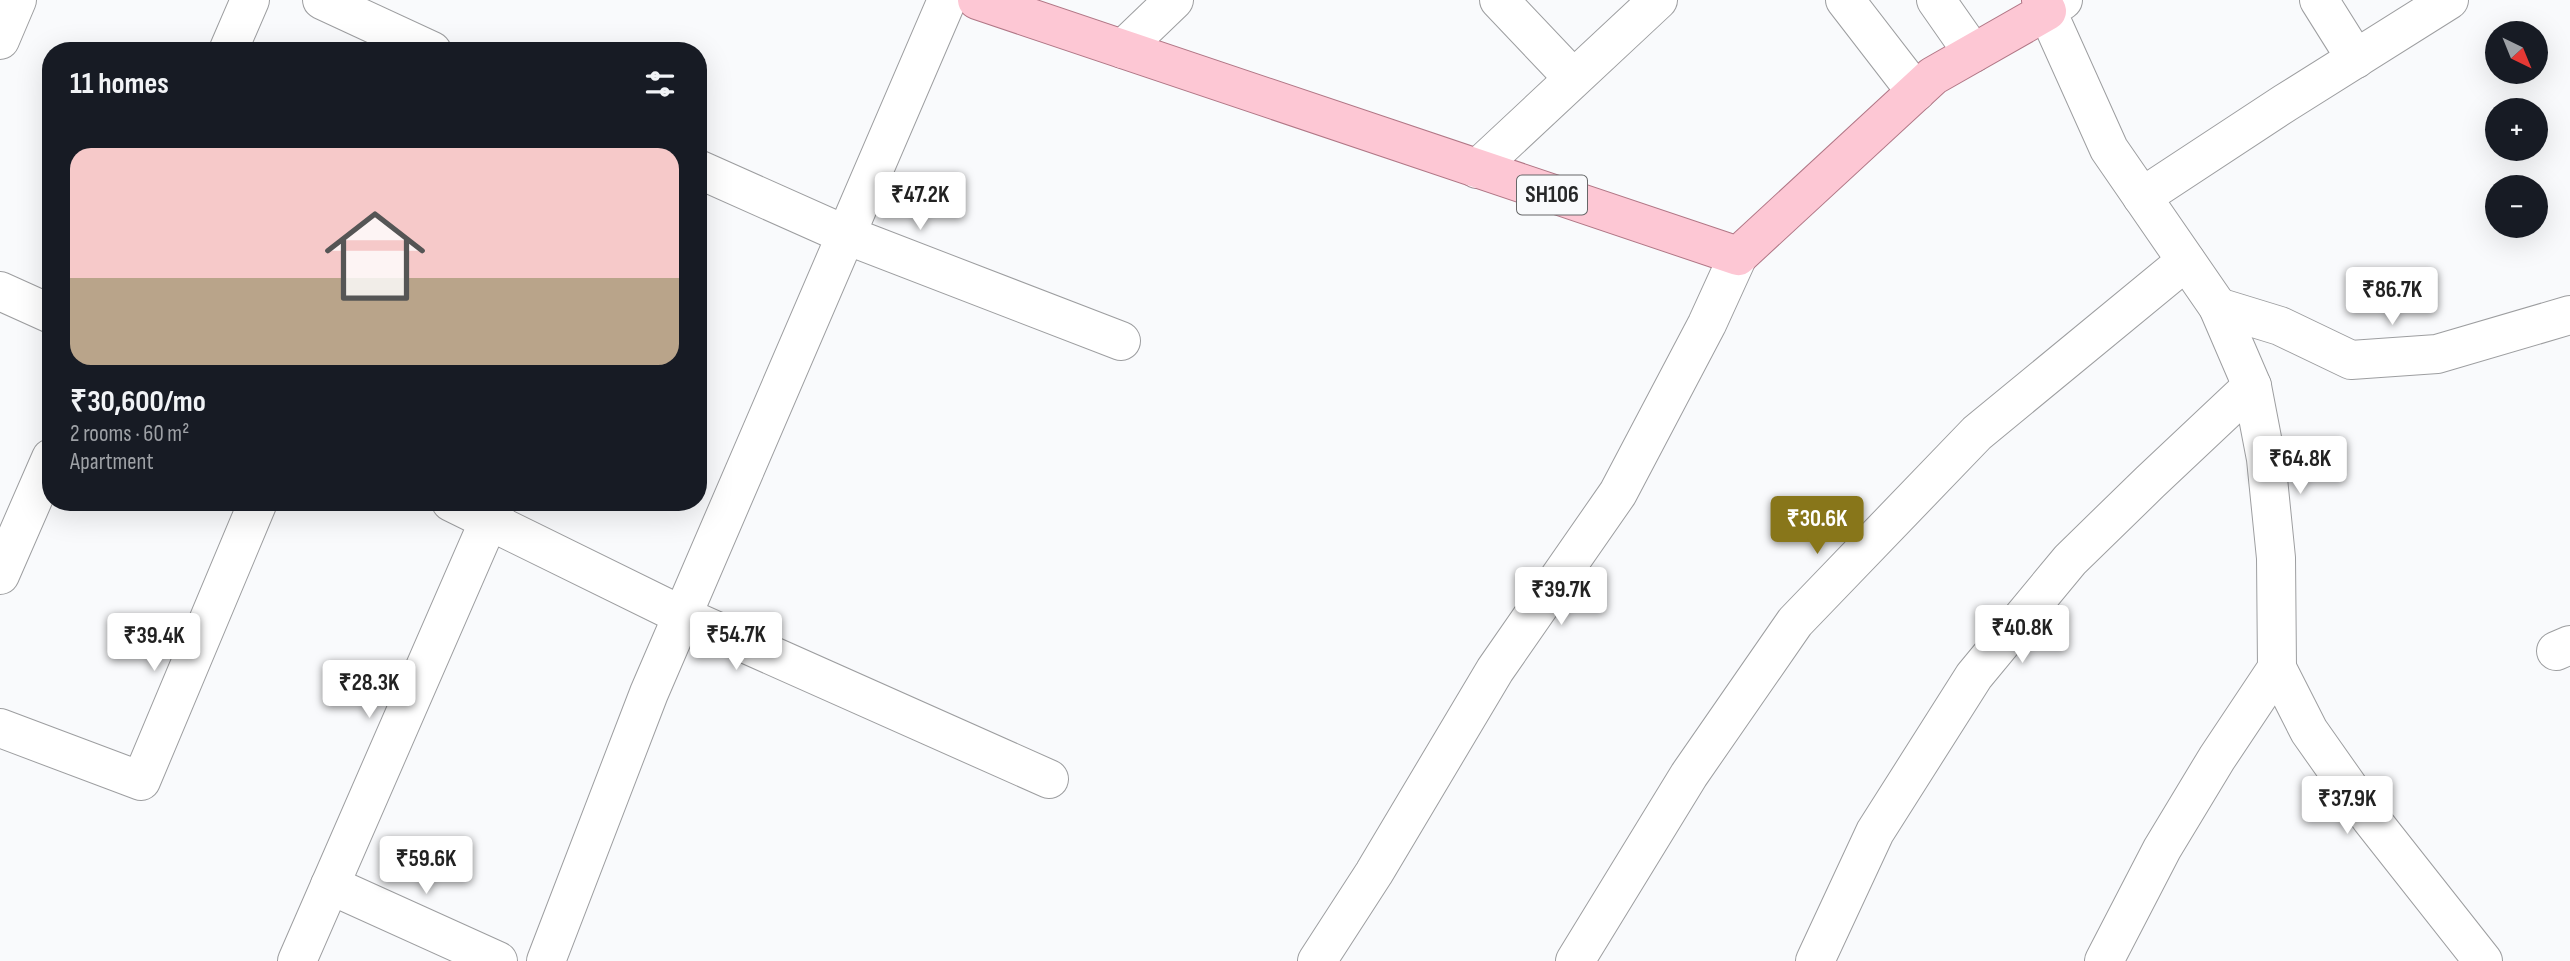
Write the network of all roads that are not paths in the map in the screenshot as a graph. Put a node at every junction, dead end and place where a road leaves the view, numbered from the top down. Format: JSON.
{"nodes":[{"id":1,"x":17,"y":0,"type":"edge"},
{"id":2,"x":250,"y":0,"type":"edge"},
{"id":3,"x":322,"y":0,"type":"edge"},
{"id":4,"x":947,"y":0,"type":"edge"},
{"id":5,"x":977,"y":0,"type":"edge"},
{"id":6,"x":1174,"y":0,"type":"edge"},
{"id":7,"x":1499,"y":0,"type":"edge"},
{"id":8,"x":1658,"y":0,"type":"edge"},
{"id":9,"x":1845,"y":0,"type":"edge"},
{"id":10,"x":1936,"y":0,"type":"edge"},
{"id":11,"x":2319,"y":0,"type":"edge"},
{"id":12,"x":2449,"y":0,"type":"edge"},
{"id":13,"x":2050,"y":4,"type":"edge"},
{"id":14,"x":0,"y":40,"type":"edge"},
{"id":15,"x":232,"y":42,"type":"edge"},
{"id":16,"x":413,"y":42,"type":"edge"},
{"id":17,"x":1123,"y":49,"type":"junction"},
{"id":18,"x":1973,"y":53,"type":"junction"},
{"id":19,"x":2356,"y":59,"type":"junction"},
{"id":20,"x":1573,"y":78,"type":"junction"},
{"id":21,"x":1916,"y":92,"type":"junction"},
{"id":22,"x":1478,"y":169,"type":"junction"},
{"id":23,"x":707,"y":173,"type":"edge"},
{"id":24,"x":2142,"y":197,"type":"junction"},
{"id":25,"x":846,"y":235,"type":"junction"},
{"id":26,"x":1738,"y":256,"type":"junction"},
{"id":27,"x":2186,"y":261,"type":"junction"},
{"id":28,"x":0,"y":291,"type":"edge"},
{"id":29,"x":2218,"y":307,"type":"junction"},
{"id":30,"x":42,"y":310,"type":"edge"},
{"id":31,"x":2570,"y":315,"type":"edge"},
{"id":32,"x":1121,"y":341,"type":"dead end"},
{"id":33,"x":2252,"y":386,"type":"junction"},
{"id":34,"x":42,"y":479,"type":"edge"},
{"id":35,"x":254,"y":511,"type":"edge"},
{"id":36,"x":493,"y":511,"type":"edge"},
{"id":37,"x":0,"y":575,"type":"edge"},
{"id":38,"x":682,"y":616,"type":"junction"},
{"id":39,"x":2277,"y":667,"type":"junction"},
{"id":40,"x":0,"y":728,"type":"edge"},
{"id":41,"x":1049,"y":779,"type":"dead end"},
{"id":42,"x":330,"y":885,"type":"junction"},
{"id":43,"x":297,"y":961,"type":"edge"},
{"id":44,"x":498,"y":961,"type":"edge"},
{"id":45,"x":546,"y":961,"type":"edge"},
{"id":46,"x":1317,"y":961,"type":"edge"},
{"id":47,"x":1575,"y":961,"type":"edge"},
{"id":48,"x":1815,"y":961,"type":"edge"},
{"id":49,"x":2105,"y":961,"type":"edge"},
{"id":50,"x":2483,"y":961,"type":"edge"}],
"edges":[{"from":1,"to":14,"type":"street"},
{"from":2,"to":15,"type":"street"},
{"from":3,"to":16,"type":"street"},
{"from":4,"to":25,"type":"street"},
{"from":5,"to":17,"type":"main road","number":"SH106"},
{"from":6,"to":17,"type":"street"},
{"from":7,"to":20,"type":"street"},
{"from":8,"to":20,"type":"street"},
{"from":9,"to":21,"type":"street"},
{"from":10,"to":18,"type":"street"},
{"from":11,"to":19,"type":"street"},
{"from":12,"to":19,"type":"street"},
{"from":13,"to":18,"type":"main road"},
{"from":13,"to":24,"type":"street"},
{"from":17,"to":22,"type":"main road","number":"SH106"},
{"from":18,"to":21,"type":"main road"},
{"from":19,"to":24,"type":"street"},
{"from":20,"to":22,"type":"street"},
{"from":21,"to":26,"type":"main road"},
{"from":22,"to":26,"type":"main road","number":"SH106"},
{"from":23,"to":25,"type":"street"},
{"from":24,"to":27,"type":"street"},
{"from":25,"to":32,"type":"street"},
{"from":25,"to":38,"type":"street"},
{"from":26,"to":46,"type":"street"},
{"from":27,"to":29,"type":"street"},
{"from":27,"to":47,"type":"street"},
{"from":28,"to":30,"type":"street"},
{"from":29,"to":31,"type":"street"},
{"from":29,"to":33,"type":"street"},
{"from":33,"to":39,"type":"street"},
{"from":33,"to":48,"type":"street"},
{"from":34,"to":37,"type":"street"},
{"from":35,"to":40,"type":"street"},
{"from":36,"to":38,"type":"street"},
{"from":36,"to":42,"type":"street"},
{"from":38,"to":41,"type":"street"},
{"from":38,"to":45,"type":"street"},
{"from":39,"to":49,"type":"street"},
{"from":39,"to":50,"type":"street"},
{"from":42,"to":43,"type":"street"},
{"from":42,"to":44,"type":"street"}]}
